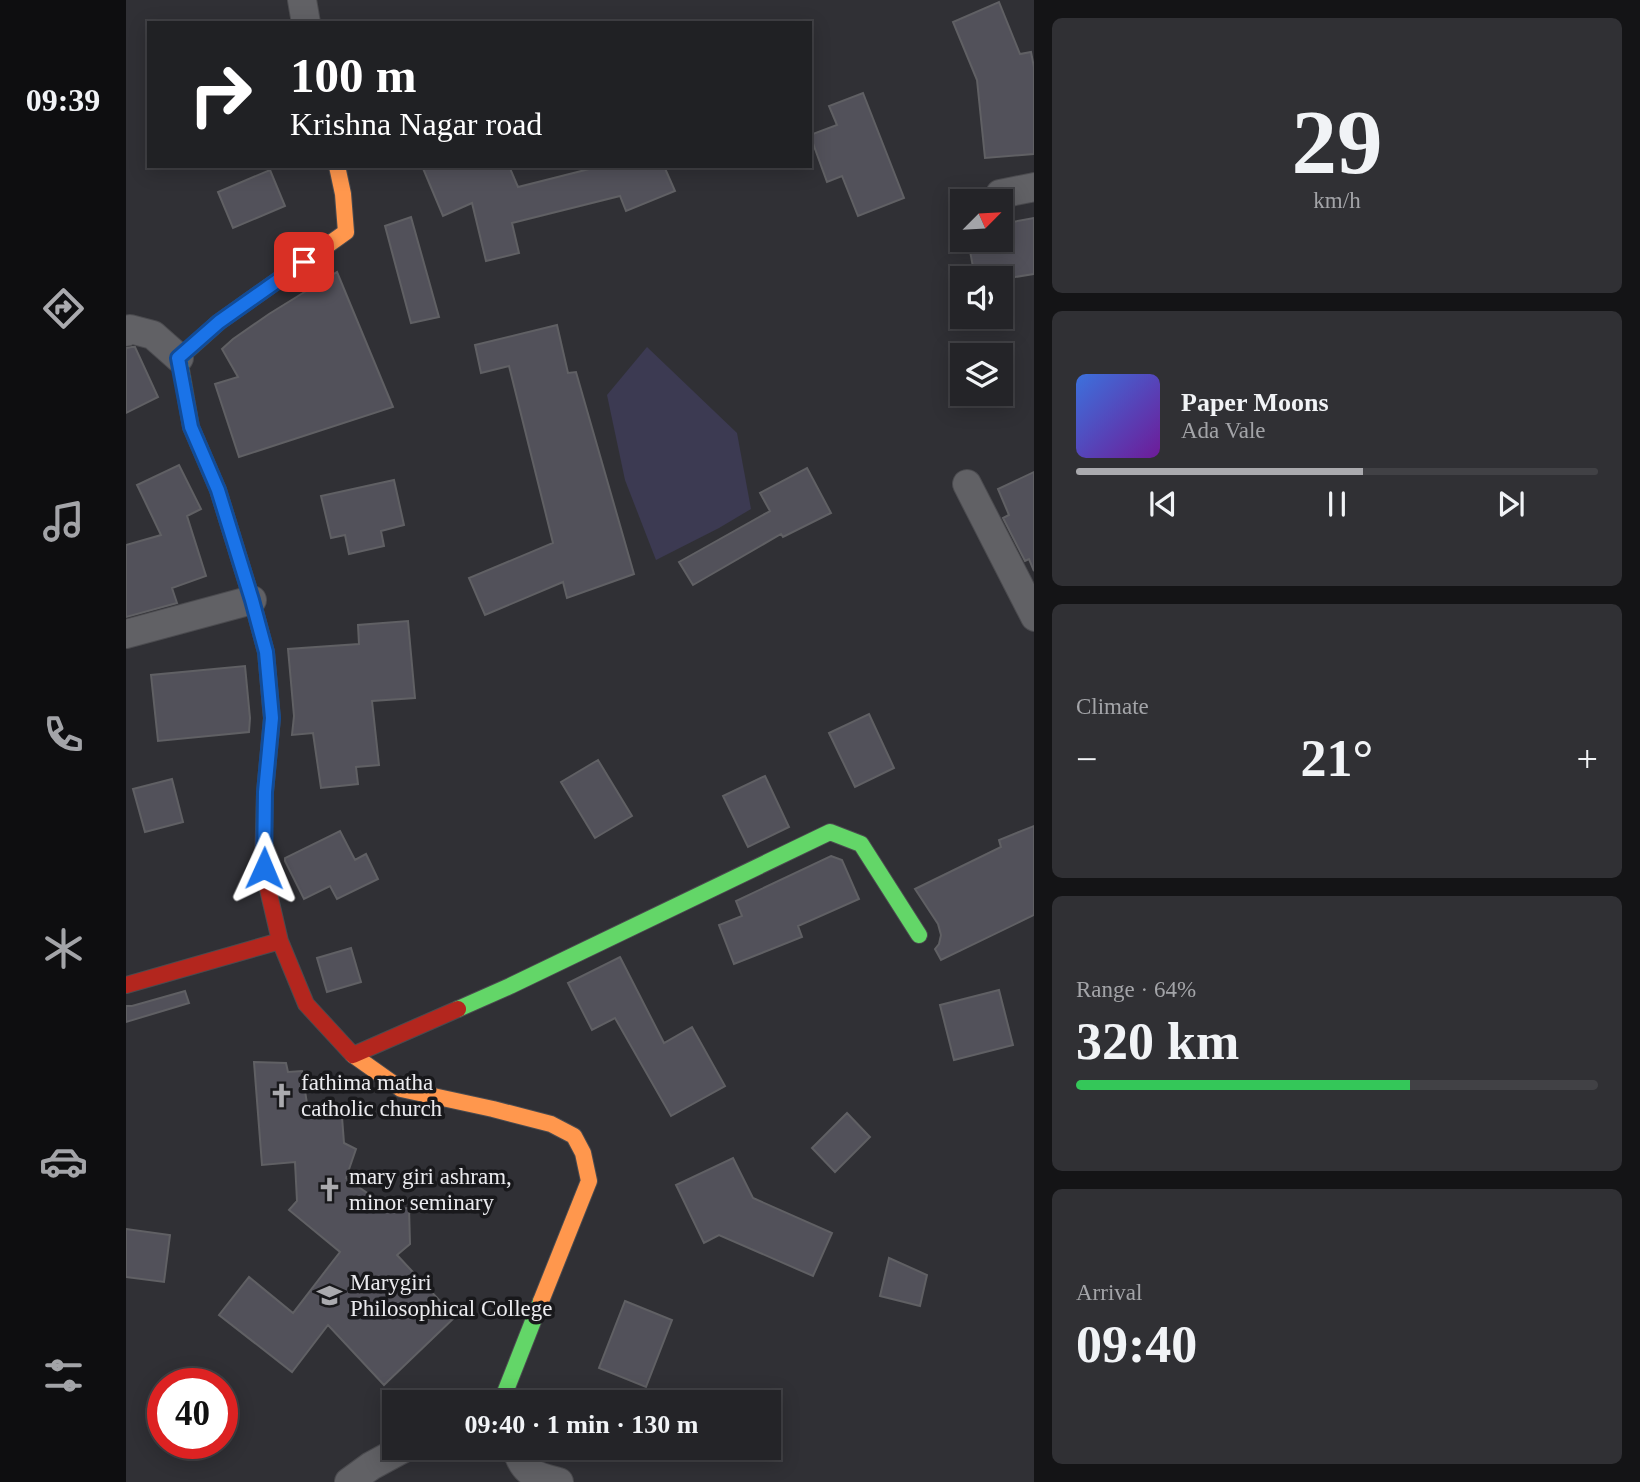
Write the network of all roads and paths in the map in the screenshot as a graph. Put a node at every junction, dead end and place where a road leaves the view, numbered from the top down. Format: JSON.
{"nodes":[{"id":1,"x":302,"y":0,"type":"edge"},
{"id":2,"x":306,"y":21,"type":"edge"},
{"id":3,"x":337,"y":168,"type":"edge"},
{"id":4,"x":1034,"y":187,"type":"edge"},
{"id":5,"x":1013,"y":191,"type":"edge"},
{"id":6,"x":126,"y":332,"type":"edge"},
{"id":7,"x":178,"y":358,"type":"junction"},
{"id":8,"x":967,"y":484,"type":"dead end"},
{"id":9,"x":252,"y":600,"type":"junction"},
{"id":10,"x":1034,"y":617,"type":"edge"},
{"id":11,"x":126,"y":634,"type":"edge"},
{"id":12,"x":919,"y":935,"type":"dead end"},
{"id":13,"x":280,"y":941,"type":"junction"},
{"id":14,"x":126,"y":985,"type":"edge"},
{"id":15,"x":353,"y":1055,"type":"junction"},
{"id":16,"x":505,"y":1390,"type":"edge"},
{"id":17,"x":382,"y":1460,"type":"edge"},
{"id":18,"x":521,"y":1460,"type":"edge"},
{"id":19,"x":349,"y":1482,"type":"edge"},
{"id":20,"x":559,"y":1482,"type":"edge"}],
"edges":[{"from":1,"to":2,"type":"street"},
{"from":3,"to":7,"type":"street"},
{"from":4,"to":5,"type":"street"},
{"from":6,"to":7,"type":"street"},
{"from":7,"to":9,"type":"street"},
{"from":8,"to":10,"type":"street"},
{"from":9,"to":11,"type":"street"},
{"from":9,"to":13,"type":"street"},
{"from":12,"to":15,"type":"street"},
{"from":13,"to":14,"type":"street"},
{"from":13,"to":15,"type":"street"},
{"from":15,"to":16,"type":"street"},
{"from":17,"to":19,"type":"street"},
{"from":18,"to":20,"type":"street"}]}
